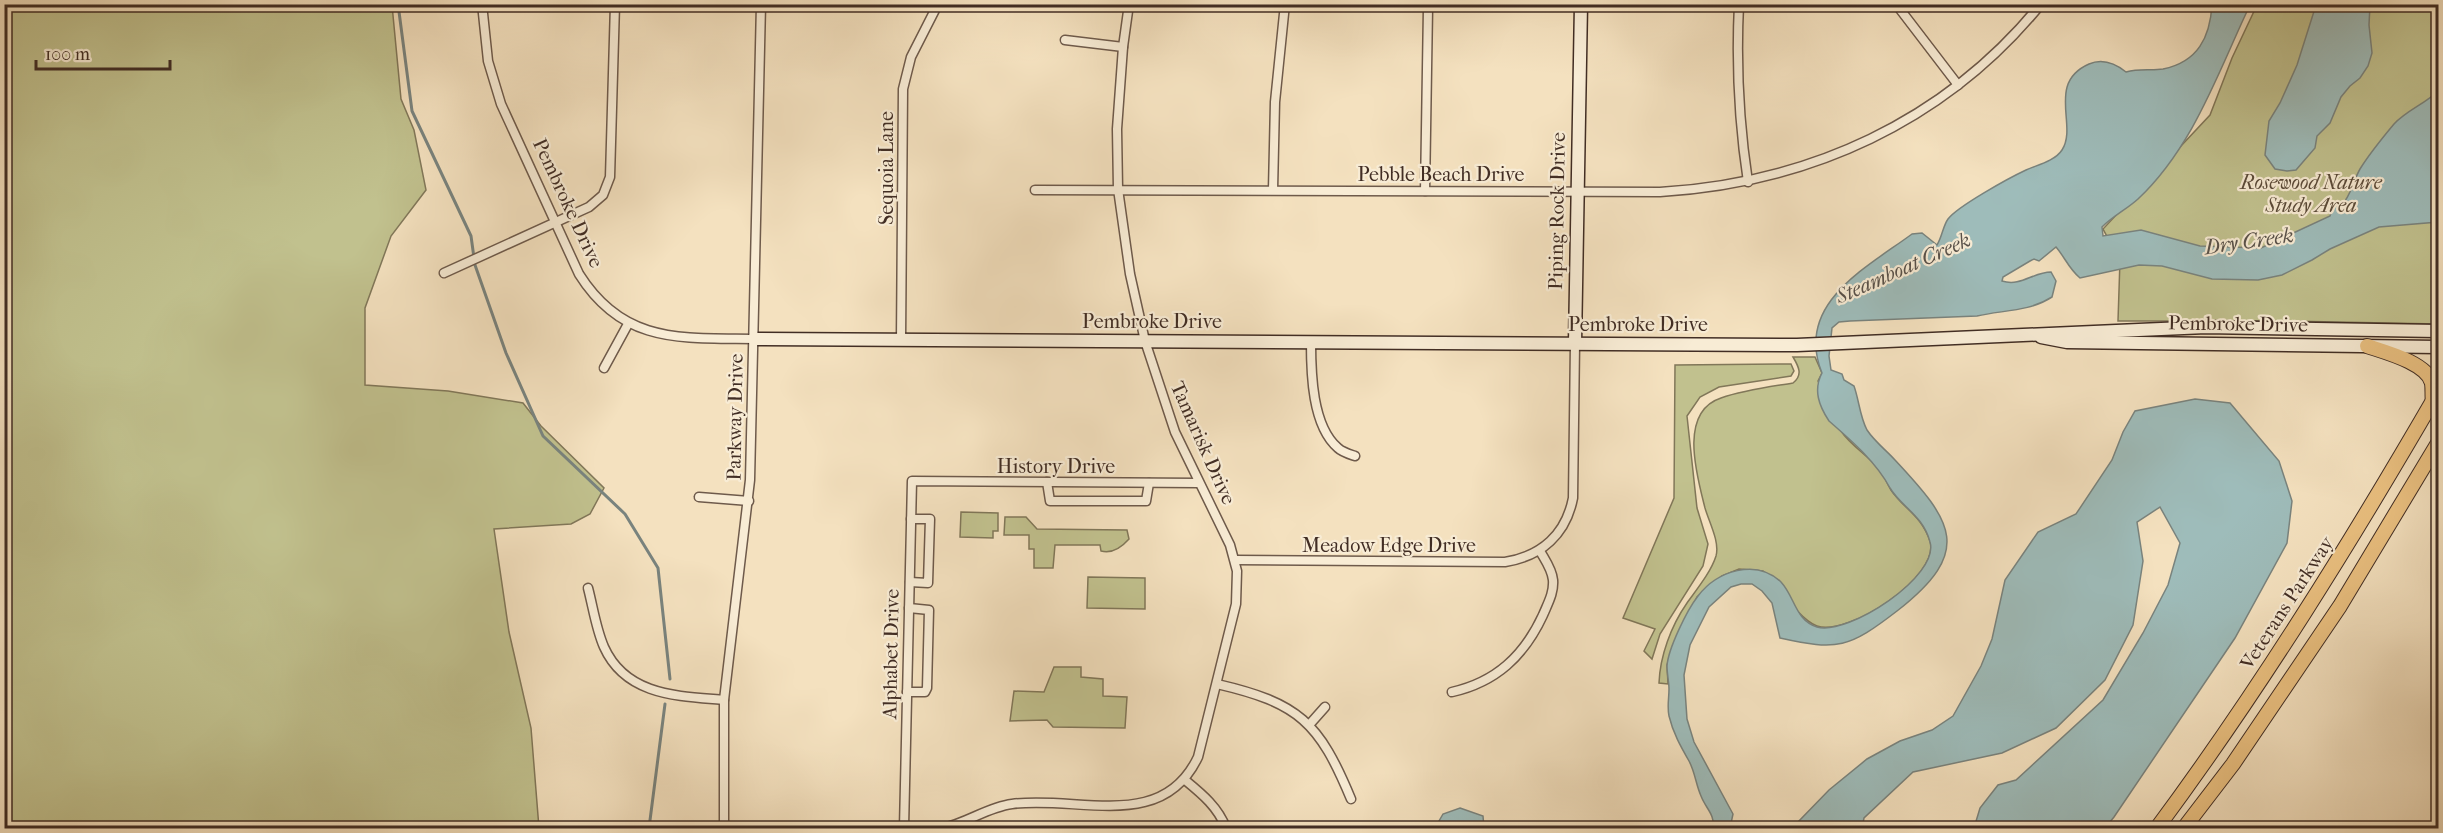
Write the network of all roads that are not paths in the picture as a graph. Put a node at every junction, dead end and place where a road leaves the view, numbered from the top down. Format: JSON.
{"nodes":[{"id":1,"x":482,"y":4,"type":"edge"},
{"id":2,"x":615,"y":4,"type":"edge"},
{"id":3,"x":761,"y":4,"type":"edge"},
{"id":4,"x":938,"y":4,"type":"edge"},
{"id":5,"x":1129,"y":4,"type":"edge"},
{"id":6,"x":1285,"y":4,"type":"edge"},
{"id":7,"x":1581,"y":4,"type":"edge"},
{"id":8,"x":1739,"y":4,"type":"edge"},
{"id":9,"x":1896,"y":4,"type":"edge"},
{"id":10,"x":2041,"y":4,"type":"edge"},
{"id":11,"x":1428,"y":8,"type":"dead end"},
{"id":12,"x":1065,"y":40,"type":"dead end"},
{"id":13,"x":1123,"y":47,"type":"junction"},
{"id":14,"x":1958,"y":85,"type":"junction"},
{"id":15,"x":1748,"y":182,"type":"junction"},
{"id":16,"x":1118,"y":189,"type":"junction"},
{"id":17,"x":1035,"y":190,"type":"dead end"},
{"id":18,"x":1273,"y":190,"type":"junction"},
{"id":19,"x":1425,"y":191,"type":"junction"},
{"id":20,"x":1577,"y":192,"type":"junction"},
{"id":21,"x":555,"y":223,"type":"junction"},
{"id":22,"x":444,"y":273,"type":"dead end"},
{"id":23,"x":628,"y":324,"type":"junction"},
{"id":24,"x":2439,"y":331,"type":"edge"},
{"id":25,"x":2037,"y":336,"type":"junction"},
{"id":26,"x":753,"y":339,"type":"junction"},
{"id":27,"x":901,"y":339,"type":"junction"},
{"id":28,"x":1146,"y":341,"type":"junction"},
{"id":29,"x":1311,"y":342,"type":"junction"},
{"id":30,"x":1575,"y":344,"type":"junction"},
{"id":31,"x":2367,"y":346,"type":"junction"},
{"id":32,"x":2439,"y":347,"type":"edge"},
{"id":33,"x":604,"y":368,"type":"dead end"},
{"id":34,"x":2436,"y":397,"type":"edge"},
{"id":35,"x":2439,"y":443,"type":"edge"},
{"id":36,"x":1355,"y":456,"type":"dead end"},
{"id":37,"x":912,"y":481,"type":"joint"},
{"id":38,"x":1047,"y":482,"type":"junction"},
{"id":39,"x":1149,"y":483,"type":"junction"},
{"id":40,"x":1199,"y":483,"type":"junction"},
{"id":41,"x":699,"y":497,"type":"dead end"},
{"id":42,"x":749,"y":501,"type":"junction"},
{"id":43,"x":911,"y":519,"type":"junction"},
{"id":44,"x":1540,"y":551,"type":"junction"},
{"id":45,"x":1235,"y":560,"type":"junction"},
{"id":46,"x":910,"y":582,"type":"junction"},
{"id":47,"x":588,"y":588,"type":"dead end"},
{"id":48,"x":909,"y":608,"type":"junction"},
{"id":49,"x":1217,"y":684,"type":"junction"},
{"id":50,"x":907,"y":692,"type":"junction"},
{"id":51,"x":1452,"y":692,"type":"dead end"},
{"id":52,"x":724,"y":700,"type":"junction"},
{"id":53,"x":1325,"y":707,"type":"dead end"},
{"id":54,"x":1309,"y":726,"type":"junction"},
{"id":55,"x":1185,"y":780,"type":"junction"},
{"id":56,"x":1351,"y":799,"type":"dead end"},
{"id":57,"x":724,"y":828,"type":"edge"},
{"id":58,"x":904,"y":828,"type":"edge"},
{"id":59,"x":943,"y":828,"type":"edge"},
{"id":60,"x":1226,"y":828,"type":"edge"},
{"id":61,"x":2157,"y":828,"type":"edge"},
{"id":62,"x":2184,"y":828,"type":"edge"}],
"edges":[{"from":1,"to":21,"type":"street","name":"Pembroke Drive"},
{"from":2,"to":21,"type":"street"},
{"from":3,"to":26,"type":"street","name":"Parkway Drive"},
{"from":4,"to":27,"type":"street","name":"Sequoia Lane"},
{"from":5,"to":13,"type":"street","name":"Tamarisk Drive"},
{"from":6,"to":18,"type":"street"},
{"from":7,"to":20,"type":"street","name":"Piping Rock Drive"},
{"from":8,"to":15,"type":"street"},
{"from":9,"to":14,"type":"street"},
{"from":10,"to":14,"type":"street","name":"Pebble Beach Drive"},
{"from":11,"to":19,"type":"street"},
{"from":12,"to":13,"type":"street"},
{"from":13,"to":16,"type":"street","name":"Tamarisk Drive"},
{"from":14,"to":15,"type":"street","name":"Pebble Beach Drive"},
{"from":15,"to":20,"type":"street","name":"Pebble Beach Drive"},
{"from":16,"to":17,"type":"street","name":"Pebble Beach Drive"},
{"from":16,"to":18,"type":"street","name":"Pebble Beach Drive"},
{"from":16,"to":28,"type":"street","name":"Tamarisk Drive"},
{"from":18,"to":19,"type":"street","name":"Pebble Beach Drive"},
{"from":19,"to":20,"type":"street","name":"Pebble Beach Drive"},
{"from":20,"to":30,"type":"street","name":"Piping Rock Drive"},
{"from":21,"to":22,"type":"street"},
{"from":21,"to":23,"type":"street","name":"Pembroke Drive"},
{"from":23,"to":26,"type":"street","name":"Pembroke Drive"},
{"from":23,"to":33,"type":"street"},
{"from":24,"to":25,"type":"street","name":"Pembroke Drive"},
{"from":25,"to":30,"type":"street","name":"Pembroke Drive"},
{"from":25,"to":31,"type":"street","name":"Pembroke Drive"},
{"from":26,"to":27,"type":"street","name":"Pembroke Drive"},
{"from":26,"to":42,"type":"street","name":"Parkway Drive"},
{"from":27,"to":28,"type":"street","name":"Pembroke Drive"},
{"from":28,"to":29,"type":"street","name":"Pembroke Drive"},
{"from":28,"to":40,"type":"street","name":"Tamarisk Drive"},
{"from":29,"to":30,"type":"street","name":"Pembroke Drive"},
{"from":29,"to":36,"type":"street"},
{"from":30,"to":44,"type":"street","name":"Piping Rock Drive"},
{"from":31,"to":32,"type":"street","name":"Pembroke Drive"},
{"from":31,"to":34,"type":"main road"},
{"from":34,"to":61,"type":"main road","name":"Veterans Parkway"},
{"from":35,"to":62,"type":"main road"},
{"from":37,"to":38,"type":"street","name":"History Drive"},
{"from":37,"to":43,"type":"street","name":"Alphabet Drive"},
{"from":38,"to":39,"type":"street","name":"History Drive"},
{"from":38,"to":39,"type":"street"},
{"from":39,"to":40,"type":"street","name":"History Drive"},
{"from":40,"to":45,"type":"street","name":"Tamarisk Drive"},
{"from":41,"to":42,"type":"street"},
{"from":42,"to":52,"type":"street","name":"Parkway Drive"},
{"from":43,"to":46,"type":"street","name":"Alphabet Drive"},
{"from":43,"to":46,"type":"street"},
{"from":44,"to":45,"type":"street","name":"Meadow Edge Drive"},
{"from":44,"to":51,"type":"street"},
{"from":45,"to":49,"type":"street","name":"Tamarisk Drive"},
{"from":46,"to":48,"type":"street","name":"Alphabet Drive"},
{"from":47,"to":52,"type":"street"},
{"from":48,"to":50,"type":"street","name":"Alphabet Drive"},
{"from":48,"to":50,"type":"street"},
{"from":49,"to":54,"type":"street"},
{"from":49,"to":55,"type":"street","name":"Tamarisk Drive"},
{"from":50,"to":58,"type":"street","name":"Alphabet Drive"},
{"from":52,"to":57,"type":"street","name":"Parkway Drive"},
{"from":53,"to":54,"type":"street"},
{"from":54,"to":56,"type":"street"},
{"from":55,"to":59,"type":"street"},
{"from":55,"to":60,"type":"street"}]}
